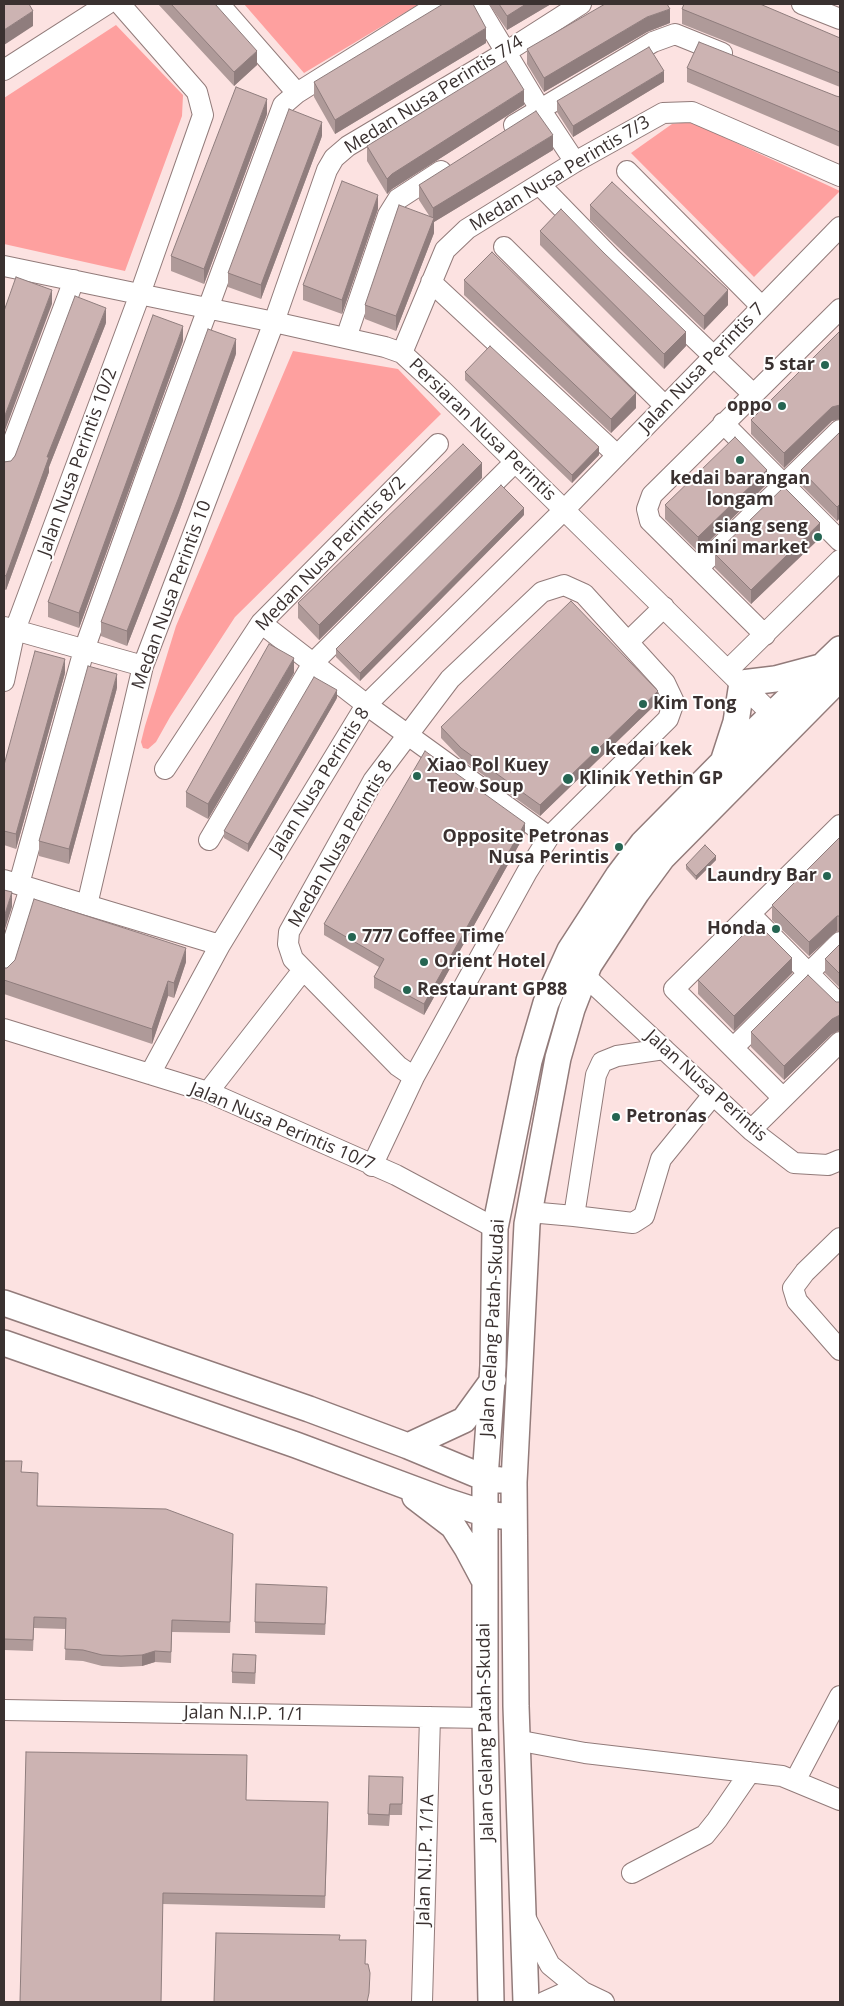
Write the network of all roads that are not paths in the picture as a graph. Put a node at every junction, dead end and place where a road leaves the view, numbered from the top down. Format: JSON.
{"nodes":[{"id":1,"x":107,"y":4,"type":"edge"},
{"id":2,"x":120,"y":4,"type":"edge"},
{"id":3,"x":219,"y":4,"type":"edge"},
{"id":4,"x":439,"y":4,"type":"edge"},
{"id":5,"x":477,"y":4,"type":"edge"},
{"id":6,"x":581,"y":4,"type":"edge"},
{"id":7,"x":802,"y":4,"type":"edge"},
{"id":8,"x":840,"y":19,"type":"edge"},
{"id":9,"x":506,"y":52,"type":"junction"},
{"id":10,"x":739,"y":60,"type":"edge"},
{"id":11,"x":4,"y":70,"type":"edge"},
{"id":12,"x":297,"y":93,"type":"junction"},
{"id":13,"x":540,"y":109,"type":"junction"},
{"id":14,"x":498,"y":135,"type":"edge"},
{"id":15,"x":456,"y":162,"type":"edge"},
{"id":16,"x":575,"y":162,"type":"junction"},
{"id":17,"x":627,"y":171,"type":"dead end"},
{"id":18,"x":840,"y":176,"type":"edge"},
{"id":19,"x":540,"y":185,"type":"junction"},
{"id":20,"x":840,"y":227,"type":"edge"},
{"id":21,"x":504,"y":247,"type":"dead end"},
{"id":22,"x":4,"y":266,"type":"edge"},
{"id":23,"x":74,"y":280,"type":"junction"},
{"id":24,"x":432,"y":282,"type":"junction"},
{"id":25,"x":140,"y":294,"type":"junction"},
{"id":26,"x":762,"y":307,"type":"junction"},
{"id":27,"x":209,"y":308,"type":"junction"},
{"id":28,"x":840,"y":309,"type":"edge"},
{"id":29,"x":274,"y":322,"type":"junction"},
{"id":30,"x":346,"y":338,"type":"junction"},
{"id":31,"x":402,"y":353,"type":"junction"},
{"id":32,"x":714,"y":356,"type":"junction"},
{"id":33,"x":753,"y":394,"type":"junction"},
{"id":34,"x":665,"y":406,"type":"junction"},
{"id":35,"x":723,"y":423,"type":"junction"},
{"id":36,"x":840,"y":430,"type":"edge"},
{"id":37,"x":438,"y":444,"type":"dead end"},
{"id":38,"x":618,"y":455,"type":"junction"},
{"id":39,"x":515,"y":462,"type":"junction"},
{"id":40,"x":4,"y":466,"type":"edge"},
{"id":41,"x":785,"y":486,"type":"junction"},
{"id":42,"x":564,"y":510,"type":"junction"},
{"id":43,"x":840,"y":541,"type":"edge"},
{"id":44,"x":840,"y":560,"type":"edge"},
{"id":45,"x":698,"y":568,"type":"junction"},
{"id":46,"x":664,"y":607,"type":"junction"},
{"id":47,"x":261,"y":623,"type":"junction"},
{"id":48,"x":10,"y":628,"type":"edge"},
{"id":49,"x":765,"y":635,"type":"junction"},
{"id":50,"x":628,"y":642,"type":"junction"},
{"id":51,"x":84,"y":650,"type":"junction"},
{"id":52,"x":313,"y":664,"type":"junction"},
{"id":53,"x":835,"y":664,"type":"edge"},
{"id":54,"x":143,"y":666,"type":"junction"},
{"id":55,"x":735,"y":677,"type":"junction"},
{"id":56,"x":4,"y":681,"type":"edge"},
{"id":57,"x":366,"y":705,"type":"junction"},
{"id":58,"x":780,"y":722,"type":"junction"},
{"id":59,"x":409,"y":734,"type":"junction"},
{"id":60,"x":722,"y":763,"type":"junction"},
{"id":61,"x":166,"y":769,"type":"dead end"},
{"id":62,"x":840,"y":825,"type":"edge"},
{"id":63,"x":549,"y":837,"type":"junction"},
{"id":64,"x":209,"y":840,"type":"dead end"},
{"id":65,"x":18,"y":884,"type":"edge"},
{"id":66,"x":86,"y":905,"type":"junction"},
{"id":67,"x":750,"y":914,"type":"junction"},
{"id":68,"x":840,"y":942,"type":"edge"},
{"id":69,"x":220,"y":946,"type":"junction"},
{"id":70,"x":6,"y":958,"type":"edge"},
{"id":71,"x":298,"y":965,"type":"junction"},
{"id":72,"x":809,"y":973,"type":"junction"},
{"id":73,"x":585,"y":976,"type":"junction"},
{"id":74,"x":840,"y":1005,"type":"edge"},
{"id":75,"x":4,"y":1029,"type":"edge"},
{"id":76,"x":840,"y":1042,"type":"edge"},
{"id":77,"x":733,"y":1048,"type":"junction"},
{"id":78,"x":664,"y":1049,"type":"junction"},
{"id":79,"x":150,"y":1074,"type":"junction"},
{"id":80,"x":414,"y":1077,"type":"junction"},
{"id":81,"x":208,"y":1092,"type":"junction"},
{"id":82,"x":713,"y":1095,"type":"junction"},
{"id":83,"x":783,"y":1098,"type":"junction"},
{"id":84,"x":751,"y":1130,"type":"junction"},
{"id":85,"x":840,"y":1160,"type":"edge"},
{"id":86,"x":372,"y":1166,"type":"junction"},
{"id":87,"x":529,"y":1212,"type":"junction"},
{"id":88,"x":574,"y":1216,"type":"junction"},
{"id":89,"x":495,"y":1228,"type":"junction"},
{"id":90,"x":840,"y":1238,"type":"edge"},
{"id":91,"x":4,"y":1303,"type":"edge"},
{"id":92,"x":4,"y":1343,"type":"edge"},
{"id":93,"x":839,"y":1346,"type":"edge"},
{"id":94,"x":493,"y":1380,"type":"junction"},
{"id":95,"x":408,"y":1446,"type":"junction"},
{"id":96,"x":485,"y":1478,"type":"junction"},
{"id":97,"x":395,"y":1482,"type":"junction"},
{"id":98,"x":514,"y":1482,"type":"junction"},
{"id":99,"x":486,"y":1514,"type":"junction"},
{"id":100,"x":514,"y":1517,"type":"junction"},
{"id":101,"x":485,"y":1580,"type":"junction"},
{"id":102,"x":840,"y":1696,"type":"edge"},
{"id":103,"x":4,"y":1710,"type":"edge"},
{"id":104,"x":430,"y":1717,"type":"junction"},
{"id":105,"x":485,"y":1718,"type":"junction"},
{"id":106,"x":516,"y":1740,"type":"junction"},
{"id":107,"x":750,"y":1772,"type":"junction"},
{"id":108,"x":795,"y":1781,"type":"junction"},
{"id":109,"x":840,"y":1800,"type":"edge"},
{"id":110,"x":632,"y":1873,"type":"dead end"},
{"id":111,"x":524,"y":1915,"type":"junction"},
{"id":112,"x":593,"y":1998,"type":"edge"},
{"id":113,"x":422,"y":2002,"type":"edge"},
{"id":114,"x":490,"y":2002,"type":"edge"},
{"id":115,"x":526,"y":2002,"type":"edge"},
{"id":116,"x":544,"y":2002,"type":"edge"}],
"edges":[{"from":1,"to":11,"type":"street"},
{"from":2,"to":25,"type":"street","name":"Jalan Nusa Perintis 10/2"},
{"from":3,"to":12,"type":"street"},
{"from":4,"to":12,"type":"street"},
{"from":5,"to":9,"type":"street"},
{"from":6,"to":9,"type":"street","name":"Medan Nusa Perintis 7/4"},
{"from":7,"to":8,"type":"street"},
{"from":9,"to":13,"type":"street"},
{"from":9,"to":29,"type":"street","name":"Medan Nusa Perintis 7/4"},
{"from":10,"to":13,"type":"street"},
{"from":12,"to":27,"type":"street"},
{"from":13,"to":14,"type":"street"},
{"from":13,"to":16,"type":"street"},
{"from":15,"to":30,"type":"street"},
{"from":16,"to":18,"type":"street","name":"Medan Nusa Perintis 7/3"},
{"from":16,"to":19,"type":"street","name":"Medan Nusa Perintis 7/3"},
{"from":17,"to":26,"type":"street"},
{"from":19,"to":24,"type":"street","name":"Medan Nusa Perintis 7/3"},
{"from":19,"to":32,"type":"street"},
{"from":20,"to":26,"type":"street","name":"Jalan Nusa Perintis 7"},
{"from":21,"to":34,"type":"street"},
{"from":22,"to":23,"type":"street","name":"Persiaran Nusa Perintis"},
{"from":23,"to":25,"type":"street","name":"Persiaran Nusa Perintis"},
{"from":23,"to":40,"type":"street"},
{"from":24,"to":31,"type":"street","name":"Medan Nusa Perintis 7/3"},
{"from":24,"to":38,"type":"street"},
{"from":25,"to":27,"type":"street","name":"Persiaran Nusa Perintis"},
{"from":25,"to":48,"type":"street","name":"Jalan Nusa Perintis 10/2"},
{"from":26,"to":32,"type":"street","name":"Jalan Nusa Perintis 7"},
{"from":27,"to":29,"type":"street","name":"Persiaran Nusa Perintis"},
{"from":27,"to":51,"type":"street"},
{"from":28,"to":33,"type":"street"},
{"from":29,"to":30,"type":"street","name":"Persiaran Nusa Perintis"},
{"from":29,"to":54,"type":"street","name":"Medan Nusa Perintis 10"},
{"from":30,"to":31,"type":"street","name":"Persiaran Nusa Perintis"},
{"from":31,"to":39,"type":"street","name":"Persiaran Nusa Perintis"},
{"from":32,"to":33,"type":"street"},
{"from":32,"to":34,"type":"street","name":"Jalan Nusa Perintis 7"},
{"from":33,"to":35,"type":"street"},
{"from":34,"to":38,"type":"street","name":"Jalan Nusa Perintis 7"},
{"from":35,"to":41,"type":"street"},
{"from":35,"to":45,"type":"street"},
{"from":36,"to":41,"type":"street"},
{"from":37,"to":47,"type":"street","name":"Medan Nusa Perintis 8/2"},
{"from":38,"to":42,"type":"street","name":"Jalan Nusa Perintis 7"},
{"from":39,"to":42,"type":"street","name":"Persiaran Nusa Perintis"},
{"from":39,"to":52,"type":"street"},
{"from":41,"to":43,"type":"street"},
{"from":41,"to":45,"type":"street"},
{"from":42,"to":46,"type":"street","name":"Persiaran Nusa Perintis"},
{"from":42,"to":57,"type":"street","name":"Jalan Nusa Perintis 8"},
{"from":44,"to":49,"type":"street"},
{"from":45,"to":49,"type":"street"},
{"from":46,"to":50,"type":"street"},
{"from":46,"to":55,"type":"street","name":"Persiaran Nusa Perintis"},
{"from":47,"to":52,"type":"street"},
{"from":47,"to":61,"type":"street","name":"Medan Nusa Perintis 8/2"},
{"from":48,"to":51,"type":"street"},
{"from":48,"to":56,"type":"street","name":"Jalan Nusa Perintis 10/2"},
{"from":49,"to":55,"type":"street"},
{"from":50,"to":59,"type":"street","name":"Medan Nusa Perintis 8"},
{"from":50,"to":63,"type":"street"},
{"from":51,"to":54,"type":"street"},
{"from":51,"to":65,"type":"street"},
{"from":52,"to":57,"type":"street"},
{"from":52,"to":64,"type":"street"},
{"from":53,"to":55,"type":"main road"},
{"from":53,"to":58,"type":"main road","name":"Jalan Gelang Patah-Skudai"},
{"from":54,"to":66,"type":"street","name":"Medan Nusa Perintis 10"},
{"from":55,"to":58,"type":"street","name":"Persiaran Nusa Perintis"},
{"from":55,"to":60,"type":"main road"},
{"from":57,"to":59,"type":"street"},
{"from":57,"to":69,"type":"street","name":"Jalan Nusa Perintis 8"},
{"from":58,"to":60,"type":"main road","name":"Jalan Gelang Patah-Skudai"},
{"from":58,"to":73,"type":"main road","name":"Jalan Gelang Patah-Skudai"},
{"from":59,"to":63,"type":"street"},
{"from":59,"to":71,"type":"street","name":"Medan Nusa Perintis 8"},
{"from":60,"to":89,"type":"main road","name":"Jalan Gelang Patah-Skudai"},
{"from":62,"to":67,"type":"street"},
{"from":63,"to":80,"type":"street"},
{"from":65,"to":66,"type":"street"},
{"from":65,"to":70,"type":"street"},
{"from":66,"to":69,"type":"street"},
{"from":67,"to":72,"type":"street"},
{"from":67,"to":77,"type":"street"},
{"from":68,"to":72,"type":"street"},
{"from":69,"to":79,"type":"street","name":"Jalan Nusa Perintis 8"},
{"from":71,"to":80,"type":"street"},
{"from":71,"to":81,"type":"street"},
{"from":72,"to":74,"type":"street"},
{"from":72,"to":77,"type":"street"},
{"from":73,"to":78,"type":"street","name":"Jalan Nusa Perintis"},
{"from":73,"to":87,"type":"main road","name":"Jalan Gelang Patah-Skudai"},
{"from":75,"to":79,"type":"street","name":"Jalan Nusa Perintis 10/7"},
{"from":76,"to":83,"type":"street"},
{"from":77,"to":83,"type":"street"},
{"from":78,"to":82,"type":"street","name":"Jalan Nusa Perintis"},
{"from":78,"to":88,"type":"street"},
{"from":79,"to":81,"type":"street","name":"Jalan Nusa Perintis 10/7"},
{"from":80,"to":86,"type":"street"},
{"from":81,"to":86,"type":"street","name":"Jalan Nusa Perintis 10/7"},
{"from":82,"to":84,"type":"street","name":"Jalan Nusa Perintis"},
{"from":82,"to":88,"type":"street"},
{"from":83,"to":84,"type":"street"},
{"from":84,"to":85,"type":"street","name":"Jalan Nusa Perintis"},
{"from":86,"to":89,"type":"street","name":"Jalan Nusa Perintis 10/7"},
{"from":87,"to":88,"type":"street"},
{"from":87,"to":98,"type":"main road","name":"Jalan Gelang Patah-Skudai"},
{"from":89,"to":94,"type":"main road","name":"Jalan Gelang Patah-Skudai"},
{"from":90,"to":93,"type":"street"},
{"from":91,"to":95,"type":"main road"},
{"from":92,"to":97,"type":"main road"},
{"from":94,"to":95,"type":"main road"},
{"from":94,"to":96,"type":"main road","name":"Jalan Gelang Patah-Skudai"},
{"from":95,"to":96,"type":"main road"},
{"from":96,"to":98,"type":"main road"},
{"from":96,"to":99,"type":"main road","name":"Jalan Gelang Patah-Skudai"},
{"from":97,"to":99,"type":"main road"},
{"from":97,"to":101,"type":"main road"},
{"from":98,"to":100,"type":"main road","name":"Jalan Gelang Patah-Skudai"},
{"from":99,"to":100,"type":"main road"},
{"from":99,"to":101,"type":"main road","name":"Jalan Gelang Patah-Skudai"},
{"from":100,"to":106,"type":"main road","name":"Jalan Gelang Patah-Skudai"},
{"from":101,"to":105,"type":"main road","name":"Jalan Gelang Patah-Skudai"},
{"from":102,"to":108,"type":"street"},
{"from":103,"to":104,"type":"street","name":"Jalan N.I.P. 1/1"},
{"from":104,"to":105,"type":"street","name":"Jalan N.I.P. 1/1"},
{"from":104,"to":113,"type":"street","name":"Jalan N.I.P. 1/1A"},
{"from":105,"to":114,"type":"main road","name":"Jalan Gelang Patah-Skudai"},
{"from":106,"to":107,"type":"street"},
{"from":106,"to":111,"type":"main road","name":"Jalan Gelang Patah-Skudai"},
{"from":107,"to":108,"type":"street"},
{"from":107,"to":110,"type":"street"},
{"from":108,"to":109,"type":"street"},
{"from":111,"to":112,"type":"street"},
{"from":111,"to":115,"type":"main road","name":"Jalan Gelang Patah-Skudai"},
{"from":112,"to":116,"type":"street"}]}
